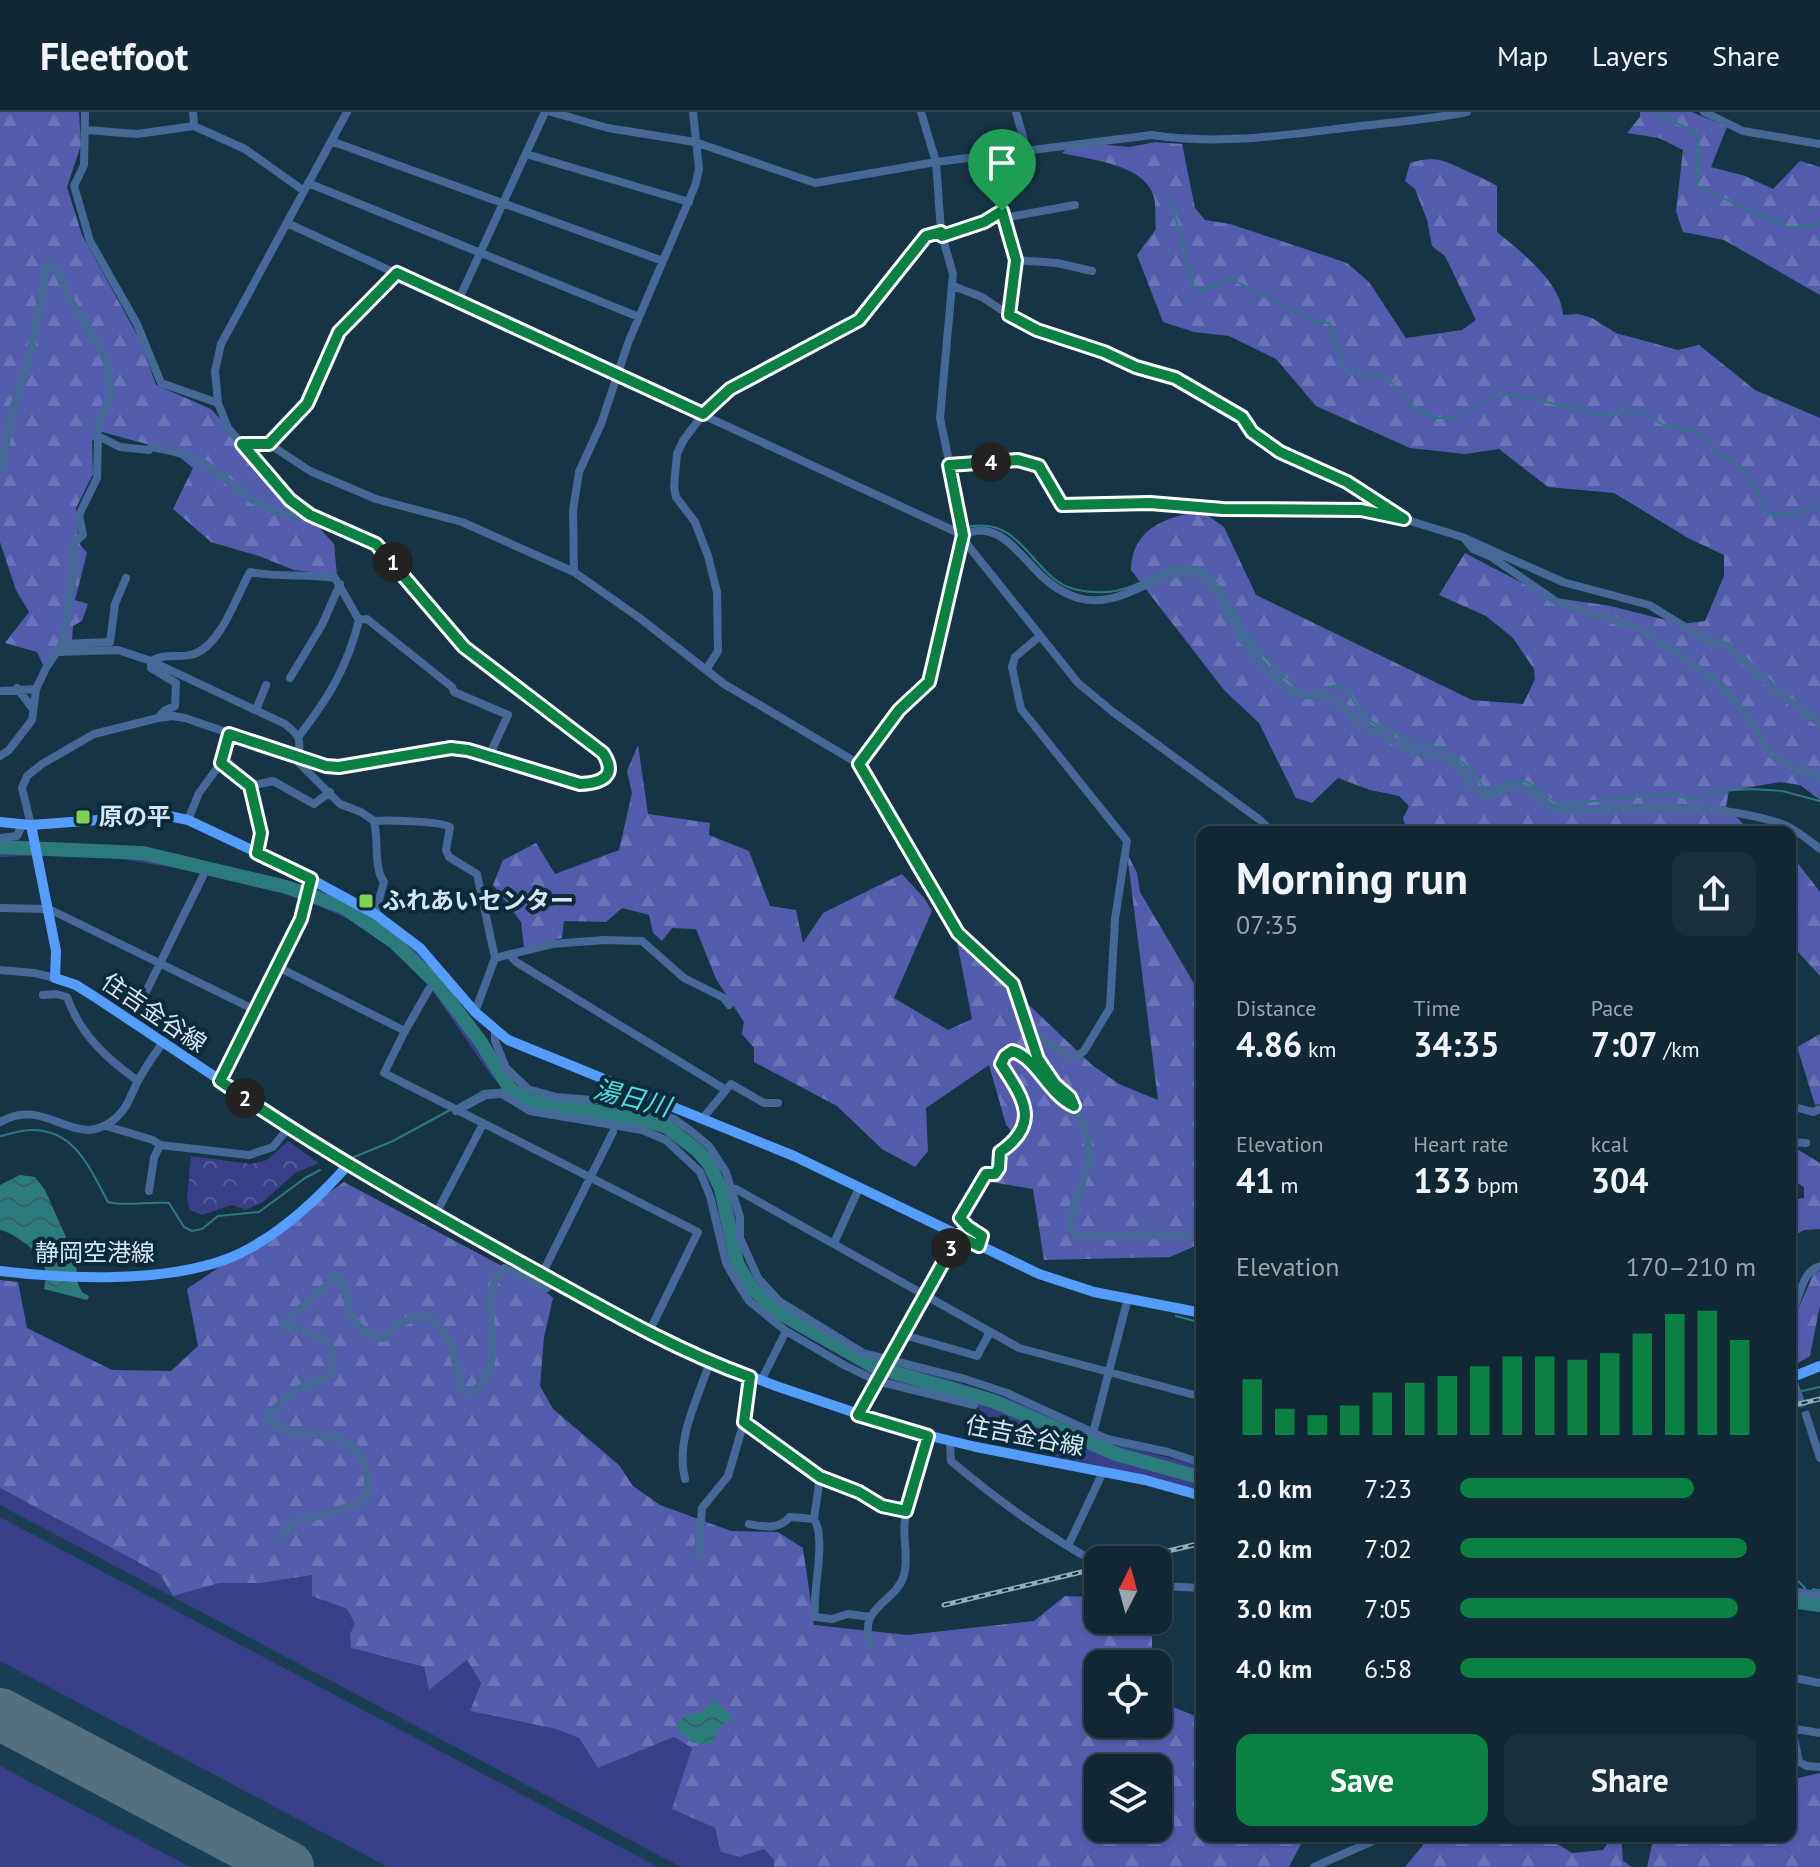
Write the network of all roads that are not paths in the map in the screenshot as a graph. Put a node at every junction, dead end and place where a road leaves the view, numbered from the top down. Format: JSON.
{"nodes":[{"id":1,"x":85,"y":112,"type":"edge"},
{"id":2,"x":193,"y":112,"type":"edge"},
{"id":3,"x":347,"y":112,"type":"edge"},
{"id":4,"x":545,"y":112,"type":"edge"},
{"id":5,"x":551,"y":112,"type":"edge"},
{"id":6,"x":693,"y":112,"type":"edge"},
{"id":7,"x":921,"y":112,"type":"edge"},
{"id":8,"x":1016,"y":112,"type":"edge"},
{"id":9,"x":1467,"y":112,"type":"edge"},
{"id":10,"x":1704,"y":112,"type":"edge"},
{"id":11,"x":1427,"y":116,"type":"edge"},
{"id":12,"x":194,"y":126,"type":"junction"},
{"id":13,"x":86,"y":130,"type":"junction"},
{"id":14,"x":331,"y":141,"type":"junction"},
{"id":15,"x":695,"y":142,"type":"junction"},
{"id":16,"x":1820,"y":144,"type":"edge"},
{"id":17,"x":1027,"y":151,"type":"junction"},
{"id":18,"x":526,"y":154,"type":"junction"},
{"id":19,"x":936,"y":162,"type":"junction"},
{"id":20,"x":306,"y":187,"type":"junction"},
{"id":21,"x":689,"y":202,"type":"junction"},
{"id":22,"x":503,"y":203,"type":"junction"},
{"id":23,"x":1075,"y":205,"type":"dead end"},
{"id":24,"x":1004,"y":218,"type":"junction"},
{"id":25,"x":287,"y":223,"type":"junction"},
{"id":26,"x":942,"y":234,"type":"junction"},
{"id":27,"x":480,"y":253,"type":"junction"},
{"id":28,"x":1016,"y":260,"type":"junction"},
{"id":29,"x":663,"y":261,"type":"junction"},
{"id":30,"x":1092,"y":271,"type":"dead end"},
{"id":31,"x":397,"y":273,"type":"junction"},
{"id":32,"x":953,"y":286,"type":"junction"},
{"id":33,"x":458,"y":301,"type":"junction"},
{"id":34,"x":1009,"y":315,"type":"junction"},
{"id":35,"x":639,"y":317,"type":"junction"},
{"id":36,"x":618,"y":374,"type":"junction"},
{"id":37,"x":218,"y":403,"type":"junction"},
{"id":38,"x":703,"y":414,"type":"junction"},
{"id":39,"x":98,"y":436,"type":"junction"},
{"id":40,"x":242,"y":444,"type":"junction"},
{"id":41,"x":269,"y":444,"type":"junction"},
{"id":42,"x":949,"y":465,"type":"junction"},
{"id":43,"x":0,"y":467,"type":"edge"},
{"id":44,"x":310,"y":515,"type":"junction"},
{"id":45,"x":1404,"y":519,"type":"junction"},
{"id":46,"x":963,"y":535,"type":"junction"},
{"id":47,"x":1462,"y":537,"type":"junction"},
{"id":48,"x":574,"y":572,"type":"junction"},
{"id":49,"x":126,"y":578,"type":"dead end"},
{"id":50,"x":340,"y":584,"type":"junction"},
{"id":51,"x":359,"y":620,"type":"junction"},
{"id":52,"x":1040,"y":636,"type":"junction"},
{"id":53,"x":60,"y":648,"type":"junction"},
{"id":54,"x":151,"y":661,"type":"junction"},
{"id":55,"x":706,"y":670,"type":"junction"},
{"id":56,"x":290,"y":678,"type":"dead end"},
{"id":57,"x":266,"y":685,"type":"dead end"},
{"id":58,"x":17,"y":688,"type":"junction"},
{"id":59,"x":36,"y":689,"type":"junction"},
{"id":60,"x":0,"y":691,"type":"edge"},
{"id":61,"x":33,"y":709,"type":"junction"},
{"id":62,"x":256,"y":710,"type":"junction"},
{"id":63,"x":158,"y":718,"type":"junction"},
{"id":64,"x":1820,"y":723,"type":"edge"},
{"id":65,"x":229,"y":734,"type":"junction"},
{"id":66,"x":299,"y":736,"type":"junction"},
{"id":67,"x":0,"y":756,"type":"edge"},
{"id":68,"x":489,"y":756,"type":"junction"},
{"id":69,"x":299,"y":757,"type":"junction"},
{"id":70,"x":221,"y":763,"type":"junction"},
{"id":71,"x":859,"y":764,"type":"junction"},
{"id":72,"x":1820,"y":777,"type":"edge"},
{"id":73,"x":250,"y":786,"type":"junction"},
{"id":74,"x":330,"y":792,"type":"junction"},
{"id":75,"x":188,"y":820,"type":"junction"},
{"id":76,"x":374,"y":821,"type":"junction"},
{"id":77,"x":0,"y":822,"type":"edge"},
{"id":78,"x":26,"y":825,"type":"junction"},
{"id":79,"x":1266,"y":826,"type":"edge"},
{"id":80,"x":1786,"y":826,"type":"edge"},
{"id":81,"x":1796,"y":833,"type":"edge"},
{"id":82,"x":0,"y":838,"type":"edge"},
{"id":83,"x":1820,"y":849,"type":"edge"},
{"id":84,"x":257,"y":853,"type":"junction"},
{"id":85,"x":203,"y":876,"type":"dead end"},
{"id":86,"x":310,"y":883,"type":"junction"},
{"id":87,"x":0,"y":908,"type":"edge"},
{"id":88,"x":49,"y":909,"type":"junction"},
{"id":89,"x":375,"y":914,"type":"junction"},
{"id":90,"x":510,"y":955,"type":"junction"},
{"id":91,"x":495,"y":958,"type":"junction"},
{"id":92,"x":161,"y":963,"type":"junction"},
{"id":93,"x":278,"y":967,"type":"junction"},
{"id":94,"x":0,"y":970,"type":"edge"},
{"id":95,"x":55,"y":978,"type":"junction"},
{"id":96,"x":429,"y":989,"type":"dead end"},
{"id":97,"x":43,"y":995,"type":"dead end"},
{"id":98,"x":729,"y":1005,"type":"dead end"},
{"id":99,"x":257,"y":1011,"type":"junction"},
{"id":100,"x":136,"y":1012,"type":"dead end"},
{"id":101,"x":475,"y":1012,"type":"junction"},
{"id":102,"x":495,"y":1030,"type":"junction"},
{"id":103,"x":405,"y":1031,"type":"junction"},
{"id":104,"x":1031,"y":1032,"type":"junction"},
{"id":105,"x":163,"y":1042,"type":"junction"},
{"id":106,"x":138,"y":1081,"type":"junction"},
{"id":107,"x":220,"y":1081,"type":"junction"},
{"id":108,"x":726,"y":1090,"type":"junction"},
{"id":109,"x":778,"y":1103,"type":"dead end"},
{"id":110,"x":1074,"y":1106,"type":"junction"},
{"id":111,"x":1796,"y":1108,"type":"edge"},
{"id":112,"x":453,"y":1109,"type":"junction"},
{"id":113,"x":1820,"y":1109,"type":"edge"},
{"id":114,"x":703,"y":1118,"type":"junction"},
{"id":115,"x":0,"y":1122,"type":"edge"},
{"id":116,"x":483,"y":1124,"type":"junction"},
{"id":117,"x":106,"y":1126,"type":"junction"},
{"id":118,"x":289,"y":1127,"type":"junction"},
{"id":119,"x":613,"y":1132,"type":"dead end"},
{"id":120,"x":1796,"y":1142,"type":"edge"},
{"id":121,"x":1806,"y":1143,"type":"dead end"},
{"id":122,"x":160,"y":1145,"type":"junction"},
{"id":123,"x":348,"y":1165,"type":"junction"},
{"id":124,"x":591,"y":1179,"type":"junction"},
{"id":125,"x":859,"y":1188,"type":"junction"},
{"id":126,"x":736,"y":1189,"type":"dead end"},
{"id":127,"x":149,"y":1191,"type":"dead end"},
{"id":128,"x":440,"y":1206,"type":"dead end"},
{"id":129,"x":958,"y":1236,"type":"junction"},
{"id":130,"x":1196,"y":1236,"type":"edge"},
{"id":131,"x":834,"y":1243,"type":"junction"},
{"id":132,"x":979,"y":1246,"type":"junction"},
{"id":133,"x":1820,"y":1266,"type":"edge"},
{"id":134,"x":0,"y":1271,"type":"edge"},
{"id":135,"x":542,"y":1274,"type":"junction"},
{"id":136,"x":554,"y":1281,"type":"junction"},
{"id":137,"x":925,"y":1294,"type":"junction"},
{"id":138,"x":1128,"y":1298,"type":"junction"},
{"id":139,"x":1796,"y":1301,"type":"edge"},
{"id":140,"x":1196,"y":1312,"type":"edge"},
{"id":141,"x":786,"y":1331,"type":"junction"},
{"id":142,"x":649,"y":1332,"type":"junction"},
{"id":143,"x":990,"y":1332,"type":"junction"},
{"id":144,"x":904,"y":1335,"type":"junction"},
{"id":145,"x":888,"y":1360,"type":"junction"},
{"id":146,"x":710,"y":1361,"type":"junction"},
{"id":147,"x":1820,"y":1366,"type":"edge"},
{"id":148,"x":1108,"y":1372,"type":"junction"},
{"id":149,"x":1796,"y":1375,"type":"edge"},
{"id":150,"x":750,"y":1377,"type":"junction"},
{"id":151,"x":761,"y":1381,"type":"junction"},
{"id":152,"x":877,"y":1381,"type":"junction"},
{"id":153,"x":1796,"y":1390,"type":"edge"},
{"id":154,"x":1196,"y":1395,"type":"edge"},
{"id":155,"x":1800,"y":1400,"type":"tunnel mouth"},
{"id":156,"x":974,"y":1405,"type":"dead end"},
{"id":157,"x":858,"y":1415,"type":"junction"},
{"id":158,"x":1806,"y":1415,"type":"tunnel mouth"},
{"id":159,"x":744,"y":1422,"type":"junction"},
{"id":160,"x":1093,"y":1433,"type":"junction"},
{"id":161,"x":928,"y":1436,"type":"junction"},
{"id":162,"x":950,"y":1442,"type":"junction"},
{"id":163,"x":1820,"y":1458,"type":"edge"},
{"id":164,"x":1196,"y":1461,"type":"edge"},
{"id":165,"x":1103,"y":1472,"type":"junction"},
{"id":166,"x":820,"y":1477,"type":"junction"},
{"id":167,"x":685,"y":1479,"type":"dead end"},
{"id":168,"x":1196,"y":1494,"type":"edge"},
{"id":169,"x":906,"y":1511,"type":"junction"},
{"id":170,"x":814,"y":1519,"type":"junction"},
{"id":171,"x":749,"y":1524,"type":"dead end"},
{"id":172,"x":279,"y":1537,"type":"dead end"},
{"id":173,"x":1068,"y":1546,"type":"junction"},
{"id":174,"x":698,"y":1555,"type":"dead end"},
{"id":175,"x":1084,"y":1556,"type":"edge"},
{"id":176,"x":1172,"y":1587,"type":"edge"},
{"id":177,"x":1196,"y":1588,"type":"edge"},
{"id":178,"x":1796,"y":1592,"type":"edge"},
{"id":179,"x":1820,"y":1595,"type":"edge"},
{"id":180,"x":870,"y":1617,"type":"junction"},
{"id":181,"x":871,"y":1647,"type":"dead end"},
{"id":182,"x":1796,"y":1678,"type":"edge"},
{"id":183,"x":1820,"y":1683,"type":"edge"},
{"id":184,"x":1796,"y":1729,"type":"edge"},
{"id":185,"x":1820,"y":1733,"type":"edge"},
{"id":186,"x":1796,"y":1749,"type":"edge"},
{"id":187,"x":1820,"y":1767,"type":"edge"},
{"id":188,"x":1370,"y":1842,"type":"edge"},
{"id":189,"x":1314,"y":1867,"type":"edge"}],
"edges":[{"from":1,"to":13,"type":"street"},
{"from":2,"to":12,"type":"street"},
{"from":3,"to":14,"type":"street"},
{"from":4,"to":18,"type":"street"},
{"from":5,"to":15,"type":"street"},
{"from":6,"to":15,"type":"street"},
{"from":7,"to":19,"type":"street"},
{"from":8,"to":17,"type":"street"},
{"from":9,"to":11,"type":"street"},
{"from":10,"to":16,"type":"street"},
{"from":11,"to":17,"type":"street"},
{"from":12,"to":13,"type":"street"},
{"from":12,"to":20,"type":"street"},
{"from":13,"to":37,"type":"street"},
{"from":14,"to":20,"type":"street"},
{"from":14,"to":22,"type":"street"},
{"from":15,"to":19,"type":"street"},
{"from":15,"to":21,"type":"street"},
{"from":17,"to":19,"type":"street"},
{"from":18,"to":21,"type":"street"},
{"from":18,"to":22,"type":"street"},
{"from":19,"to":26,"type":"street"},
{"from":20,"to":25,"type":"street"},
{"from":20,"to":27,"type":"street"},
{"from":21,"to":29,"type":"street"},
{"from":22,"to":27,"type":"street"},
{"from":22,"to":29,"type":"street"},
{"from":23,"to":24,"type":"street"},
{"from":24,"to":26,"type":"street"},
{"from":24,"to":28,"type":"street"},
{"from":25,"to":31,"type":"street"},
{"from":25,"to":37,"type":"street"},
{"from":26,"to":32,"type":"street"},
{"from":26,"to":38,"type":"street"},
{"from":27,"to":33,"type":"street"},
{"from":27,"to":35,"type":"street"},
{"from":28,"to":30,"type":"street"},
{"from":28,"to":34,"type":"street"},
{"from":29,"to":35,"type":"street"},
{"from":31,"to":33,"type":"street"},
{"from":31,"to":41,"type":"street"},
{"from":32,"to":34,"type":"street"},
{"from":32,"to":42,"type":"street"},
{"from":33,"to":36,"type":"street"},
{"from":34,"to":45,"type":"street"},
{"from":35,"to":36,"type":"street"},
{"from":36,"to":38,"type":"street"},
{"from":36,"to":48,"type":"street"},
{"from":37,"to":40,"type":"street"},
{"from":38,"to":46,"type":"street"},
{"from":38,"to":55,"type":"street"},
{"from":39,"to":43,"type":"street"},
{"from":39,"to":44,"type":"street"},
{"from":39,"to":53,"type":"street"},
{"from":40,"to":41,"type":"street"},
{"from":40,"to":44,"type":"street"},
{"from":41,"to":48,"type":"street"},
{"from":42,"to":45,"type":"street"},
{"from":42,"to":46,"type":"street"},
{"from":44,"to":68,"type":"street"},
{"from":45,"to":47,"type":"street"},
{"from":46,"to":52,"type":"street"},
{"from":46,"to":71,"type":"street"},
{"from":46,"to":80,"type":"street"},
{"from":47,"to":64,"type":"street"},
{"from":47,"to":72,"type":"street"},
{"from":48,"to":55,"type":"street"},
{"from":49,"to":53,"type":"street"},
{"from":50,"to":51,"type":"street"},
{"from":50,"to":54,"type":"street"},
{"from":50,"to":56,"type":"street"},
{"from":51,"to":66,"type":"street"},
{"from":51,"to":68,"type":"street"},
{"from":52,"to":79,"type":"street"},
{"from":52,"to":104,"type":"street"},
{"from":53,"to":54,"type":"street"},
{"from":53,"to":59,"type":"street"},
{"from":54,"to":62,"type":"street"},
{"from":54,"to":63,"type":"street"},
{"from":55,"to":71,"type":"street"},
{"from":57,"to":62,"type":"street"},
{"from":58,"to":59,"type":"street"},
{"from":58,"to":60,"type":"street"},
{"from":58,"to":61,"type":"street"},
{"from":59,"to":61,"type":"street"},
{"from":61,"to":67,"type":"street"},
{"from":62,"to":66,"type":"street"},
{"from":63,"to":65,"type":"street"},
{"from":63,"to":78,"type":"street"},
{"from":65,"to":69,"type":"street"},
{"from":65,"to":70,"type":"street"},
{"from":66,"to":69,"type":"street"},
{"from":68,"to":69,"type":"street"},
{"from":69,"to":74,"type":"street"},
{"from":70,"to":73,"type":"street"},
{"from":70,"to":75,"type":"street"},
{"from":71,"to":104,"type":"street"},
{"from":73,"to":74,"type":"street"},
{"from":73,"to":84,"type":"street"},
{"from":74,"to":76,"type":"street"},
{"from":75,"to":78,"type":"main road"},
{"from":75,"to":84,"type":"main road"},
{"from":76,"to":89,"type":"street"},
{"from":76,"to":91,"type":"street"},
{"from":77,"to":78,"type":"main road"},
{"from":78,"to":82,"type":"street"},
{"from":78,"to":88,"type":"main road"},
{"from":81,"to":83,"type":"street"},
{"from":84,"to":86,"type":"main road"},
{"from":85,"to":92,"type":"street"},
{"from":86,"to":89,"type":"main road"},
{"from":86,"to":93,"type":"street"},
{"from":87,"to":88,"type":"street"},
{"from":88,"to":92,"type":"street"},
{"from":88,"to":95,"type":"main road"},
{"from":89,"to":101,"type":"main road"},
{"from":90,"to":91,"type":"street"},
{"from":90,"to":98,"type":"street"},
{"from":90,"to":108,"type":"street"},
{"from":91,"to":101,"type":"street"},
{"from":92,"to":99,"type":"street"},
{"from":92,"to":100,"type":"street"},
{"from":93,"to":99,"type":"street"},
{"from":93,"to":103,"type":"street"},
{"from":94,"to":95,"type":"street"},
{"from":95,"to":105,"type":"main road","name":"住吉金谷線"},
{"from":96,"to":103,"type":"street"},
{"from":97,"to":106,"type":"street"},
{"from":99,"to":107,"type":"street"},
{"from":101,"to":102,"type":"main road"},
{"from":102,"to":114,"type":"main road"},
{"from":102,"to":145,"type":"street"},
{"from":103,"to":112,"type":"street"},
{"from":104,"to":110,"type":"street"},
{"from":105,"to":106,"type":"street"},
{"from":105,"to":107,"type":"main road","name":"住吉金谷線"},
{"from":106,"to":117,"type":"street"},
{"from":107,"to":118,"type":"main road","name":"住吉金谷線"},
{"from":108,"to":109,"type":"street"},
{"from":108,"to":114,"type":"street"},
{"from":110,"to":130,"type":"street"},
{"from":110,"to":132,"type":"street"},
{"from":111,"to":113,"type":"street"},
{"from":112,"to":116,"type":"street"},
{"from":112,"to":141,"type":"street"},
{"from":114,"to":125,"type":"main road"},
{"from":115,"to":117,"type":"street"},
{"from":116,"to":124,"type":"street"},
{"from":116,"to":128,"type":"street"},
{"from":117,"to":122,"type":"street"},
{"from":118,"to":122,"type":"street"},
{"from":118,"to":123,"type":"main road","name":"住吉金谷線"},
{"from":119,"to":124,"type":"street"},
{"from":120,"to":121,"type":"street"},
{"from":122,"to":127,"type":"street"},
{"from":123,"to":134,"type":"main road","name":"静岡空港線"},
{"from":123,"to":135,"type":"main road","name":"住吉金谷線"},
{"from":124,"to":135,"type":"street"},
{"from":124,"to":142,"type":"street"},
{"from":125,"to":129,"type":"main road"},
{"from":125,"to":131,"type":"street"},
{"from":126,"to":131,"type":"street"},
{"from":129,"to":132,"type":"main road"},
{"from":129,"to":137,"type":"street"},
{"from":131,"to":137,"type":"street"},
{"from":132,"to":138,"type":"main road"},
{"from":133,"to":139,"type":"street"},
{"from":135,"to":136,"type":"main road","name":"住吉金谷線"},
{"from":136,"to":142,"type":"main road","name":"住吉金谷線"},
{"from":136,"to":172,"type":"street"},
{"from":137,"to":143,"type":"street"},
{"from":137,"to":144,"type":"street"},
{"from":138,"to":140,"type":"main road"},
{"from":138,"to":148,"type":"street"},
{"from":141,"to":151,"type":"street"},
{"from":141,"to":152,"type":"street"},
{"from":142,"to":146,"type":"main road","name":"住吉金谷線"},
{"from":143,"to":144,"type":"street"},
{"from":143,"to":148,"type":"street"},
{"from":144,"to":145,"type":"street"},
{"from":145,"to":152,"type":"street"},
{"from":145,"to":160,"type":"street"},
{"from":146,"to":150,"type":"main road","name":"住吉金谷線"},
{"from":146,"to":167,"type":"street"},
{"from":147,"to":149,"type":"main road"},
{"from":148,"to":154,"type":"street"},
{"from":148,"to":160,"type":"street"},
{"from":150,"to":151,"type":"main road","name":"住吉金谷線"},
{"from":150,"to":159,"type":"street"},
{"from":151,"to":157,"type":"main road","name":"住吉金谷線"},
{"from":152,"to":156,"type":"street"},
{"from":152,"to":157,"type":"street"},
{"from":153,"to":155,"type":"street"},
{"from":157,"to":161,"type":"main road","name":"住吉金谷線"},
{"from":158,"to":163,"type":"street"},
{"from":159,"to":166,"type":"street"},
{"from":159,"to":174,"type":"street"},
{"from":160,"to":164,"type":"street"},
{"from":161,"to":162,"type":"main road","name":"住吉金谷線"},
{"from":161,"to":169,"type":"street"},
{"from":162,"to":165,"type":"main road","name":"住吉金谷線"},
{"from":162,"to":173,"type":"street"},
{"from":165,"to":168,"type":"main road","name":"住吉金谷線"},
{"from":165,"to":173,"type":"street"},
{"from":166,"to":169,"type":"street"},
{"from":166,"to":170,"type":"street"},
{"from":169,"to":180,"type":"street"},
{"from":170,"to":171,"type":"street"},
{"from":170,"to":180,"type":"street"},
{"from":173,"to":175,"type":"street"},
{"from":176,"to":177,"type":"street"},
{"from":178,"to":179,"type":"street"},
{"from":180,"to":181,"type":"street"},
{"from":182,"to":183,"type":"street"},
{"from":184,"to":185,"type":"street"},
{"from":186,"to":187,"type":"street"},
{"from":188,"to":189,"type":"street"}]}
